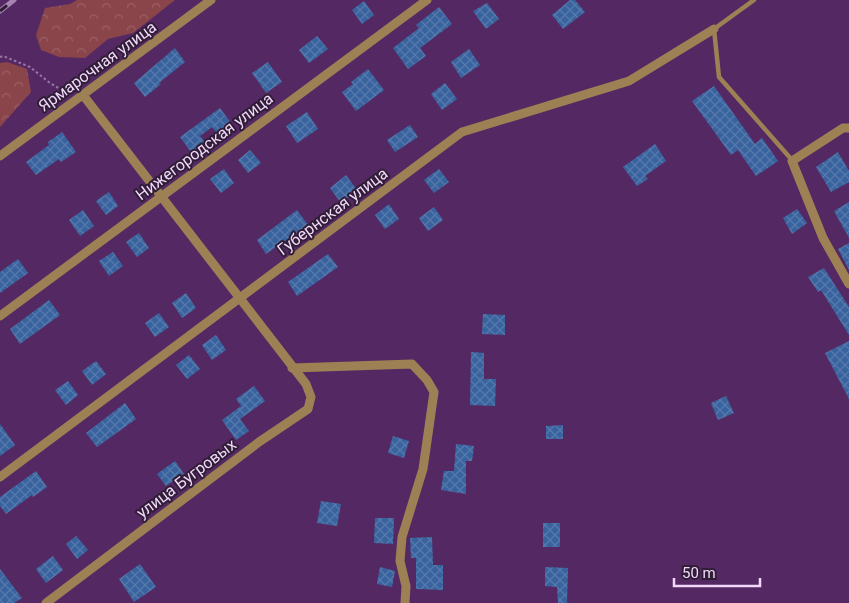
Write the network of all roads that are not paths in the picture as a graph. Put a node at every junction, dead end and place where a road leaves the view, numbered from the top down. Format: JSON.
{"nodes":[{"id":1,"x":211,"y":0,"type":"edge"},
{"id":2,"x":427,"y":0,"type":"edge"},
{"id":3,"x":754,"y":0,"type":"edge"},
{"id":4,"x":714,"y":29,"type":"junction"},
{"id":5,"x":83,"y":95,"type":"junction"},
{"id":6,"x":849,"y":128,"type":"edge"},
{"id":7,"x":0,"y":156,"type":"edge"},
{"id":8,"x":792,"y":160,"type":"junction"},
{"id":9,"x":162,"y":196,"type":"junction"},
{"id":10,"x":849,"y":284,"type":"edge"},
{"id":11,"x":239,"y":299,"type":"junction"},
{"id":12,"x":0,"y":316,"type":"edge"},
{"id":13,"x":292,"y":368,"type":"junction"},
{"id":14,"x":0,"y":478,"type":"edge"},
{"id":15,"x":46,"y":603,"type":"edge"},
{"id":16,"x":405,"y":603,"type":"edge"}],
"edges":[{"from":1,"to":5,"type":"street","name":"Ярмарочная улица"},
{"from":2,"to":9,"type":"street","name":"Нижегородская улица"},
{"from":3,"to":4,"type":"lane"},
{"from":4,"to":8,"type":"lane"},
{"from":4,"to":11,"type":"street","name":"Губернская улица"},
{"from":5,"to":7,"type":"street","name":"Ярмарочная улица"},
{"from":5,"to":9,"type":"street","name":"улица Бугровых"},
{"from":6,"to":8,"type":"street"},
{"from":8,"to":10,"type":"street"},
{"from":9,"to":11,"type":"street","name":"улица Бугровых"},
{"from":9,"to":12,"type":"street","name":"Нижегородская улица"},
{"from":11,"to":13,"type":"street","name":"улица Бугровых"},
{"from":11,"to":14,"type":"street","name":"Губернская улица"},
{"from":13,"to":15,"type":"street","name":"улица Бугровых"},
{"from":13,"to":16,"type":"street"}]}
